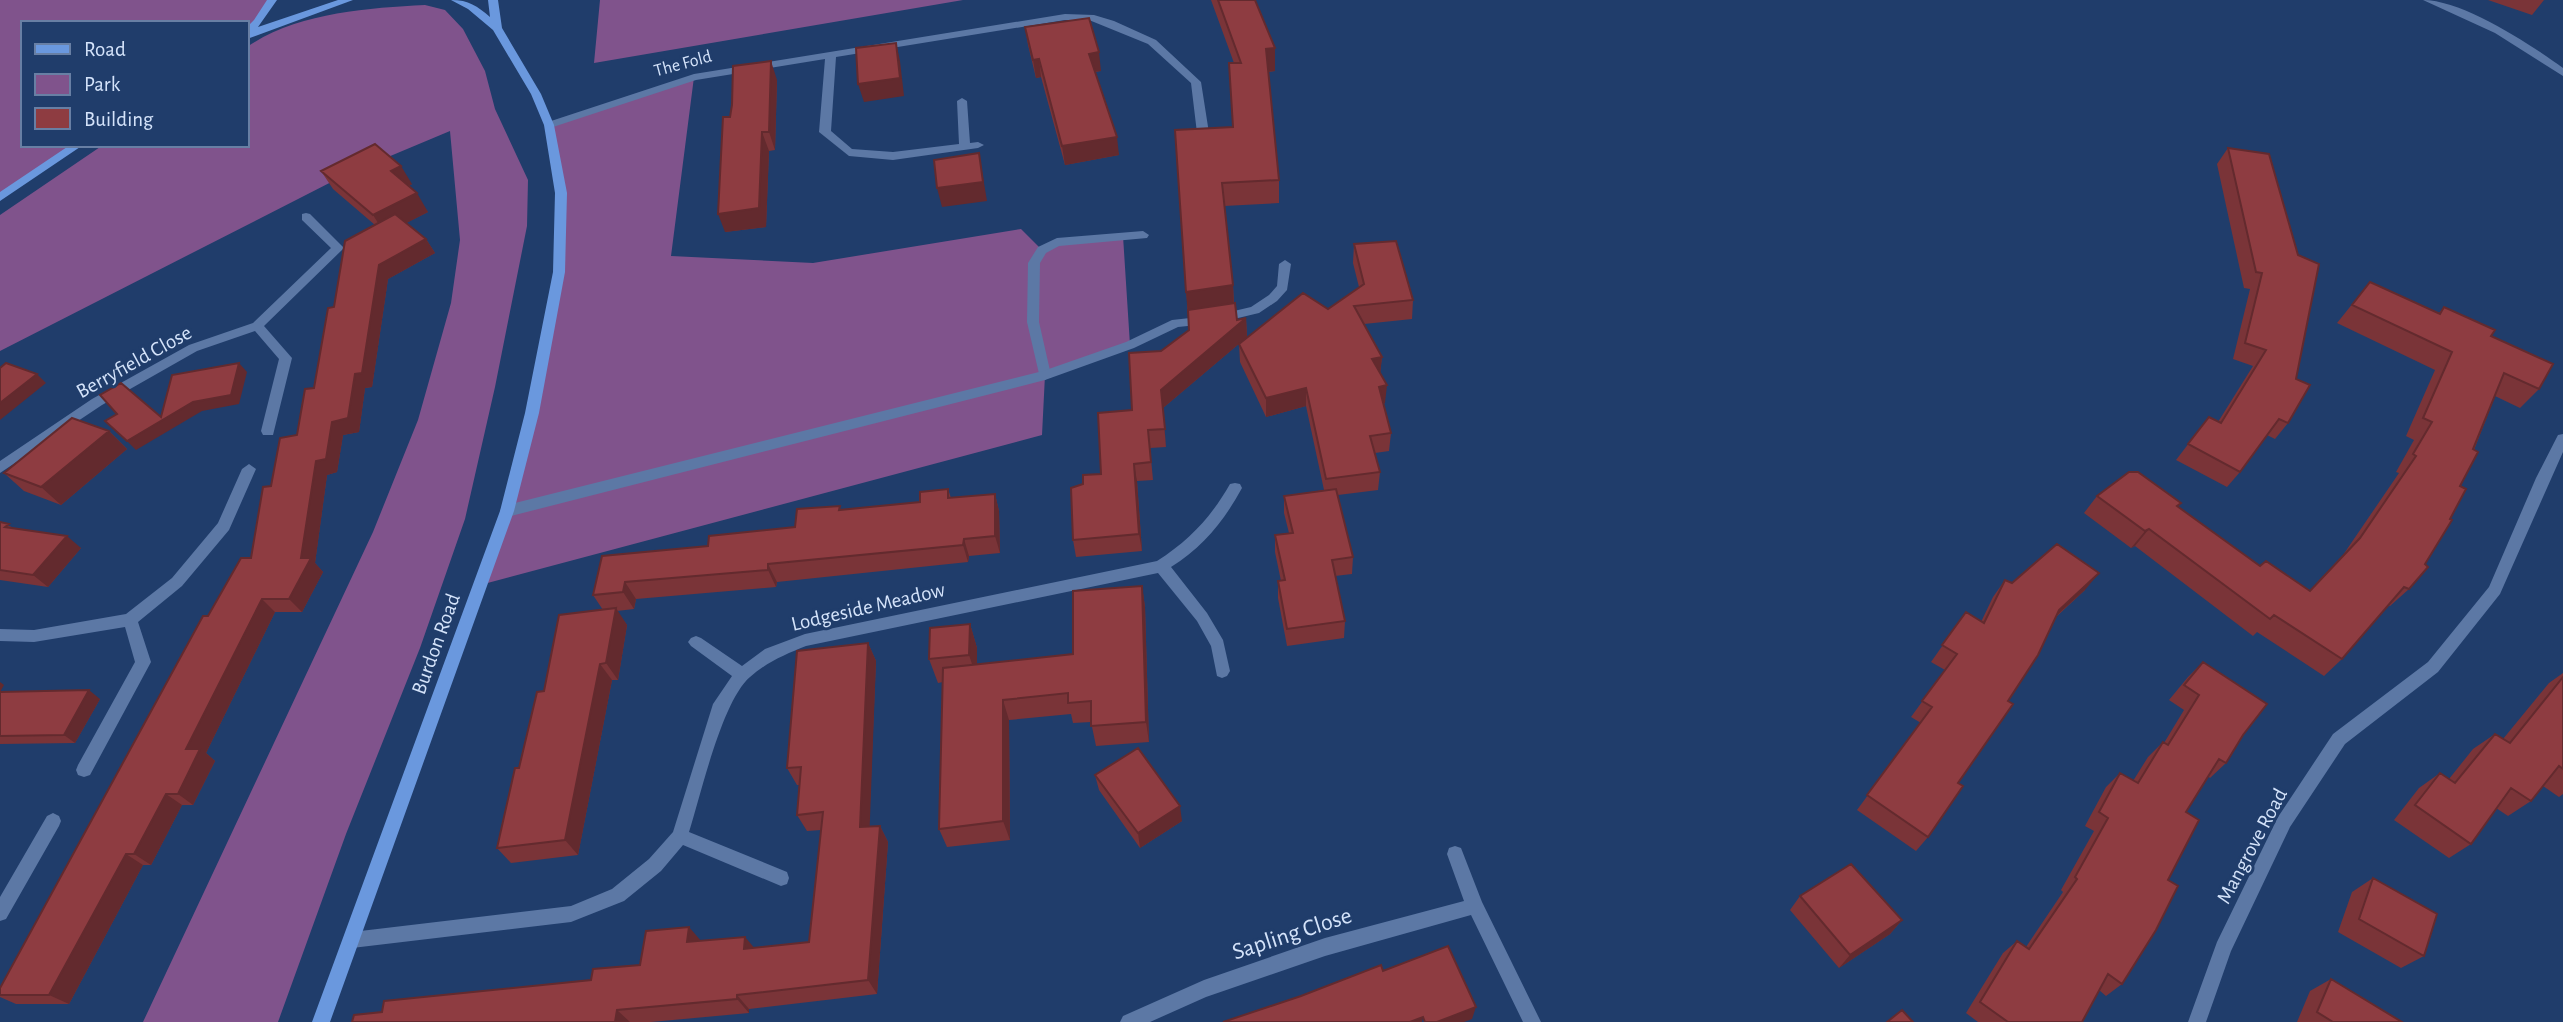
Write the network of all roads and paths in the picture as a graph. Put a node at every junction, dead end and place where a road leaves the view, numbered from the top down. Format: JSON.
{"nodes":[{"id":1,"x":272,"y":0,"type":"edge"},
{"id":2,"x":348,"y":0,"type":"edge"},
{"id":3,"x":456,"y":0,"type":"edge"},
{"id":4,"x":494,"y":0,"type":"edge"},
{"id":5,"x":2428,"y":0,"type":"edge"},
{"id":6,"x":2441,"y":2,"type":"edge"},
{"id":7,"x":497,"y":28,"type":"junction"},
{"id":8,"x":248,"y":33,"type":"edge"},
{"id":9,"x":248,"y":34,"type":"edge"},
{"id":10,"x":831,"y":54,"type":"junction"},
{"id":11,"x":2563,"y":73,"type":"edge"},
{"id":12,"x":962,"y":101,"type":"dead end"},
{"id":13,"x":549,"y":125,"type":"junction"},
{"id":14,"x":1203,"y":133,"type":"edge"},
{"id":15,"x":978,"y":145,"type":"dead end"},
{"id":16,"x":75,"y":147,"type":"edge"},
{"id":17,"x":965,"y":147,"type":"junction"},
{"id":18,"x":0,"y":197,"type":"edge"},
{"id":19,"x":306,"y":217,"type":"dead end"},
{"id":20,"x":1143,"y":234,"type":"dead end"},
{"id":21,"x":1285,"y":264,"type":"dead end"},
{"id":22,"x":257,"y":326,"type":"junction"},
{"id":23,"x":1045,"y":375,"type":"junction"},
{"id":24,"x":268,"y":431,"type":"dead end"},
{"id":25,"x":2563,"y":439,"type":"edge"},
{"id":26,"x":0,"y":468,"type":"edge"},
{"id":27,"x":249,"y":469,"type":"dead end"},
{"id":28,"x":1235,"y":488,"type":"dead end"},
{"id":29,"x":507,"y":511,"type":"junction"},
{"id":30,"x":1161,"y":566,"type":"junction"},
{"id":31,"x":130,"y":620,"type":"junction"},
{"id":32,"x":0,"y":635,"type":"edge"},
{"id":33,"x":696,"y":642,"type":"dead end"},
{"id":34,"x":1222,"y":671,"type":"dead end"},
{"id":35,"x":742,"y":674,"type":"junction"},
{"id":36,"x":84,"y":770,"type":"dead end"},
{"id":37,"x":53,"y":821,"type":"dead end"},
{"id":38,"x":680,"y":836,"type":"junction"},
{"id":39,"x":1455,"y":854,"type":"dead end"},
{"id":40,"x":781,"y":878,"type":"dead end"},
{"id":41,"x":1475,"y":906,"type":"junction"},
{"id":42,"x":0,"y":913,"type":"edge"},
{"id":43,"x":352,"y":940,"type":"junction"},
{"id":44,"x":321,"y":1022,"type":"edge"},
{"id":45,"x":1129,"y":1022,"type":"edge"},
{"id":46,"x":1532,"y":1022,"type":"edge"},
{"id":47,"x":2197,"y":1022,"type":"edge"}],
"edges":[{"from":1,"to":8,"type":"street"},
{"from":2,"to":9,"type":"street"},
{"from":3,"to":7,"type":"street"},
{"from":4,"to":7,"type":"street"},
{"from":5,"to":6,"type":"street"},
{"from":6,"to":11,"type":"street"},
{"from":7,"to":13,"type":"street","name":"Burdon Road"},
{"from":10,"to":13,"type":"street","name":"The Fold"},
{"from":10,"to":14,"type":"street","name":"The Fold"},
{"from":10,"to":17,"type":"street"},
{"from":12,"to":17,"type":"street"},
{"from":13,"to":29,"type":"street","name":"Burdon Road"},
{"from":15,"to":17,"type":"street"},
{"from":16,"to":18,"type":"street"},
{"from":19,"to":22,"type":"street","name":"Berryfield Close"},
{"from":20,"to":23,"type":"street"},
{"from":21,"to":23,"type":"street"},
{"from":22,"to":24,"type":"street"},
{"from":22,"to":26,"type":"street","name":"Berryfield Close"},
{"from":23,"to":29,"type":"street"},
{"from":25,"to":47,"type":"street","name":"Mangrove Road"},
{"from":27,"to":31,"type":"street"},
{"from":28,"to":30,"type":"street","name":"Lodgeside Meadow"},
{"from":29,"to":43,"type":"street","name":"Burdon Road"},
{"from":30,"to":34,"type":"street"},
{"from":30,"to":35,"type":"street","name":"Lodgeside Meadow"},
{"from":31,"to":32,"type":"street"},
{"from":31,"to":36,"type":"street"},
{"from":33,"to":35,"type":"street"},
{"from":35,"to":38,"type":"street","name":"Lodgeside Meadow"},
{"from":37,"to":42,"type":"street"},
{"from":38,"to":40,"type":"street"},
{"from":38,"to":43,"type":"street","name":"Lodgeside Meadow"},
{"from":39,"to":41,"type":"street"},
{"from":41,"to":45,"type":"street","name":"Sapling Close"},
{"from":41,"to":46,"type":"street"},
{"from":43,"to":44,"type":"street","name":"Burdon Road"}]}
